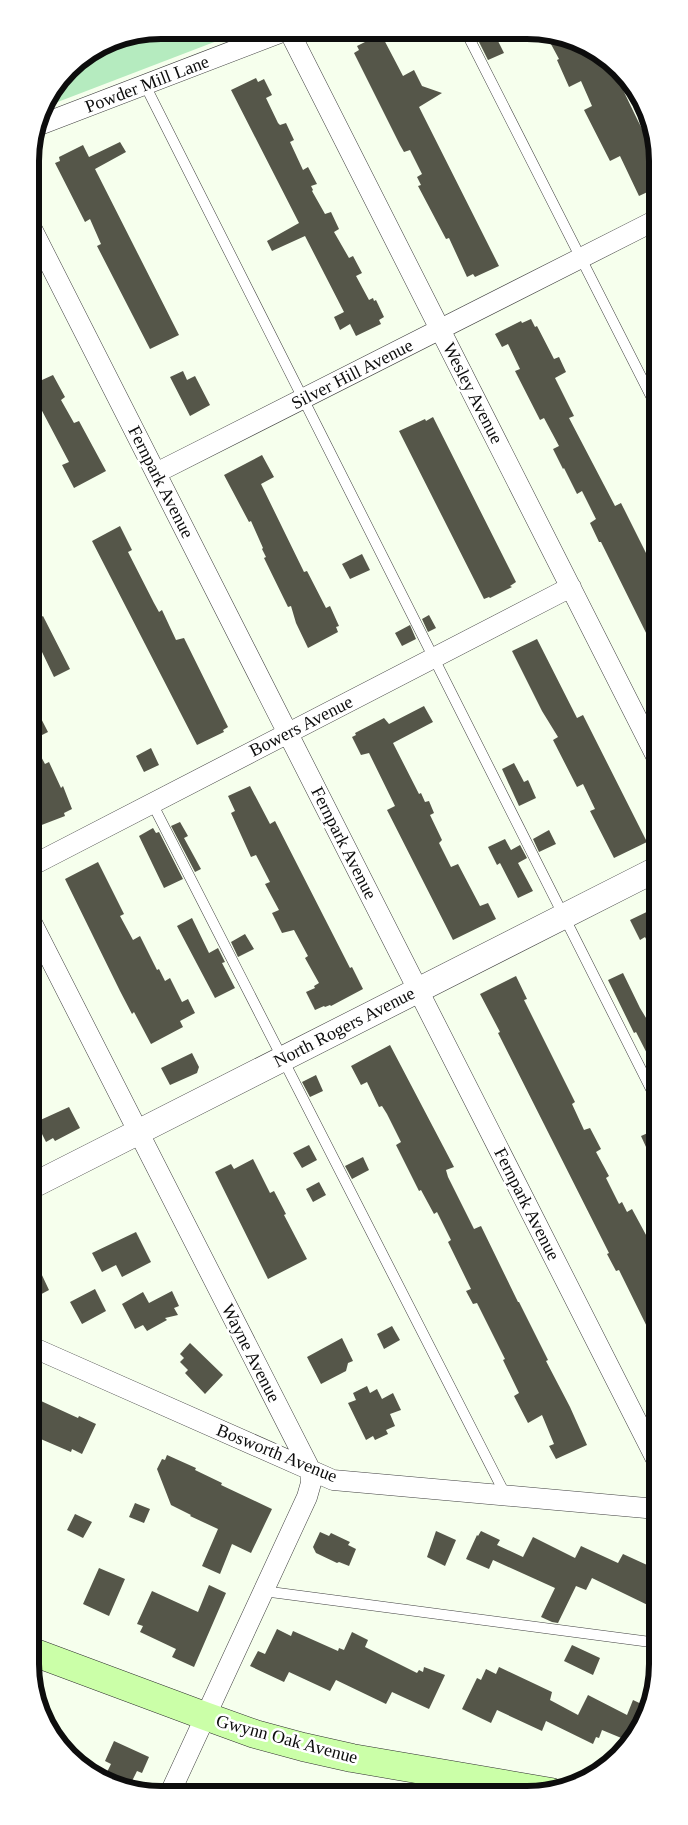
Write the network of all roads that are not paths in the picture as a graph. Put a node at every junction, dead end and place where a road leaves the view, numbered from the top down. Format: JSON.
{"nodes":[{"id":1,"x":264,"y":39,"type":"edge"},
{"id":2,"x":293,"y":39,"type":"edge"},
{"id":3,"x":470,"y":39,"type":"edge"},
{"id":4,"x":145,"y":85,"type":"junction"},
{"id":5,"x":45,"y":123,"type":"edge"},
{"id":6,"x":649,"y":224,"type":"edge"},
{"id":7,"x":39,"y":243,"type":"edge"},
{"id":8,"x":581,"y":258,"type":"junction"},
{"id":9,"x":440,"y":329,"type":"junction"},
{"id":10,"x":649,"y":392,"type":"edge"},
{"id":11,"x":303,"y":399,"type":"junction"},
{"id":12,"x":156,"y":473,"type":"junction"},
{"id":13,"x":571,"y":587,"type":"junction"},
{"id":14,"x":433,"y":658,"type":"junction"},
{"id":15,"x":288,"y":733,"type":"junction"},
{"id":16,"x":649,"y":742,"type":"edge"},
{"id":17,"x":152,"y":803,"type":"junction"},
{"id":18,"x":39,"y":862,"type":"edge"},
{"id":19,"x":649,"y":873,"type":"edge"},
{"id":20,"x":564,"y":916,"type":"junction"},
{"id":21,"x":39,"y":935,"type":"edge"},
{"id":22,"x":418,"y":990,"type":"junction"},
{"id":23,"x":283,"y":1058,"type":"junction"},
{"id":24,"x":649,"y":1086,"type":"edge"},
{"id":25,"x":139,"y":1132,"type":"junction"},
{"id":26,"x":39,"y":1182,"type":"edge"},
{"id":27,"x":39,"y":1350,"type":"edge"},
{"id":28,"x":649,"y":1446,"type":"edge"},
{"id":29,"x":311,"y":1470,"type":"junction"},
{"id":30,"x":506,"y":1496,"type":"junction"},
{"id":31,"x":649,"y":1508,"type":"edge"},
{"id":32,"x":263,"y":1591,"type":"junction"},
{"id":33,"x":649,"y":1643,"type":"edge"},
{"id":34,"x":39,"y":1655,"type":"edge"},
{"id":35,"x":205,"y":1716,"type":"junction"},
{"id":36,"x":173,"y":1786,"type":"edge"},
{"id":37,"x":516,"y":1786,"type":"edge"}],
"edges":[{"from":1,"to":4,"type":"street","name":"Powder Mill Lane"},
{"from":2,"to":9,"type":"street","name":"Wesley Avenue"},
{"from":3,"to":8,"type":"lane"},
{"from":4,"to":5,"type":"street","name":"Powder Mill Lane"},
{"from":4,"to":11,"type":"lane"},
{"from":6,"to":8,"type":"street","name":"Silver Hill Avenue"},
{"from":7,"to":12,"type":"street","name":"Fernpark Avenue"},
{"from":8,"to":9,"type":"street","name":"Silver Hill Avenue"},
{"from":8,"to":10,"type":"lane"},
{"from":9,"to":11,"type":"street","name":"Silver Hill Avenue"},
{"from":9,"to":13,"type":"street","name":"Wesley Avenue"},
{"from":11,"to":12,"type":"street","name":"Silver Hill Avenue"},
{"from":11,"to":14,"type":"lane"},
{"from":12,"to":15,"type":"street","name":"Fernpark Avenue"},
{"from":13,"to":14,"type":"street","name":"Bowers Avenue"},
{"from":13,"to":16,"type":"street","name":"Wesley Avenue"},
{"from":14,"to":15,"type":"street","name":"Bowers Avenue"},
{"from":14,"to":20,"type":"lane"},
{"from":15,"to":17,"type":"street","name":"Bowers Avenue"},
{"from":15,"to":22,"type":"street","name":"Fernpark Avenue"},
{"from":17,"to":18,"type":"street","name":"Bowers Avenue"},
{"from":17,"to":23,"type":"lane"},
{"from":19,"to":20,"type":"street","name":"North Rogers Avenue"},
{"from":20,"to":22,"type":"street","name":"North Rogers Avenue"},
{"from":20,"to":24,"type":"lane"},
{"from":21,"to":25,"type":"street","name":"Wayne Avenue"},
{"from":22,"to":23,"type":"street","name":"North Rogers Avenue"},
{"from":22,"to":28,"type":"street","name":"Fernpark Avenue"},
{"from":23,"to":25,"type":"street","name":"North Rogers Avenue"},
{"from":23,"to":30,"type":"lane"},
{"from":25,"to":26,"type":"street","name":"North Rogers Avenue"},
{"from":25,"to":29,"type":"street","name":"Wayne Avenue"},
{"from":27,"to":29,"type":"street","name":"Bosworth Avenue"},
{"from":29,"to":30,"type":"street","name":"Bosworth Avenue"},
{"from":29,"to":32,"type":"street"},
{"from":30,"to":31,"type":"street","name":"Bosworth Avenue"},
{"from":32,"to":33,"type":"lane"},
{"from":32,"to":35,"type":"street"},
{"from":34,"to":35,"type":"main road","name":"Gwynn Oak Avenue"},
{"from":35,"to":36,"type":"street"},
{"from":35,"to":37,"type":"main road","name":"Gwynn Oak Avenue"}]}
